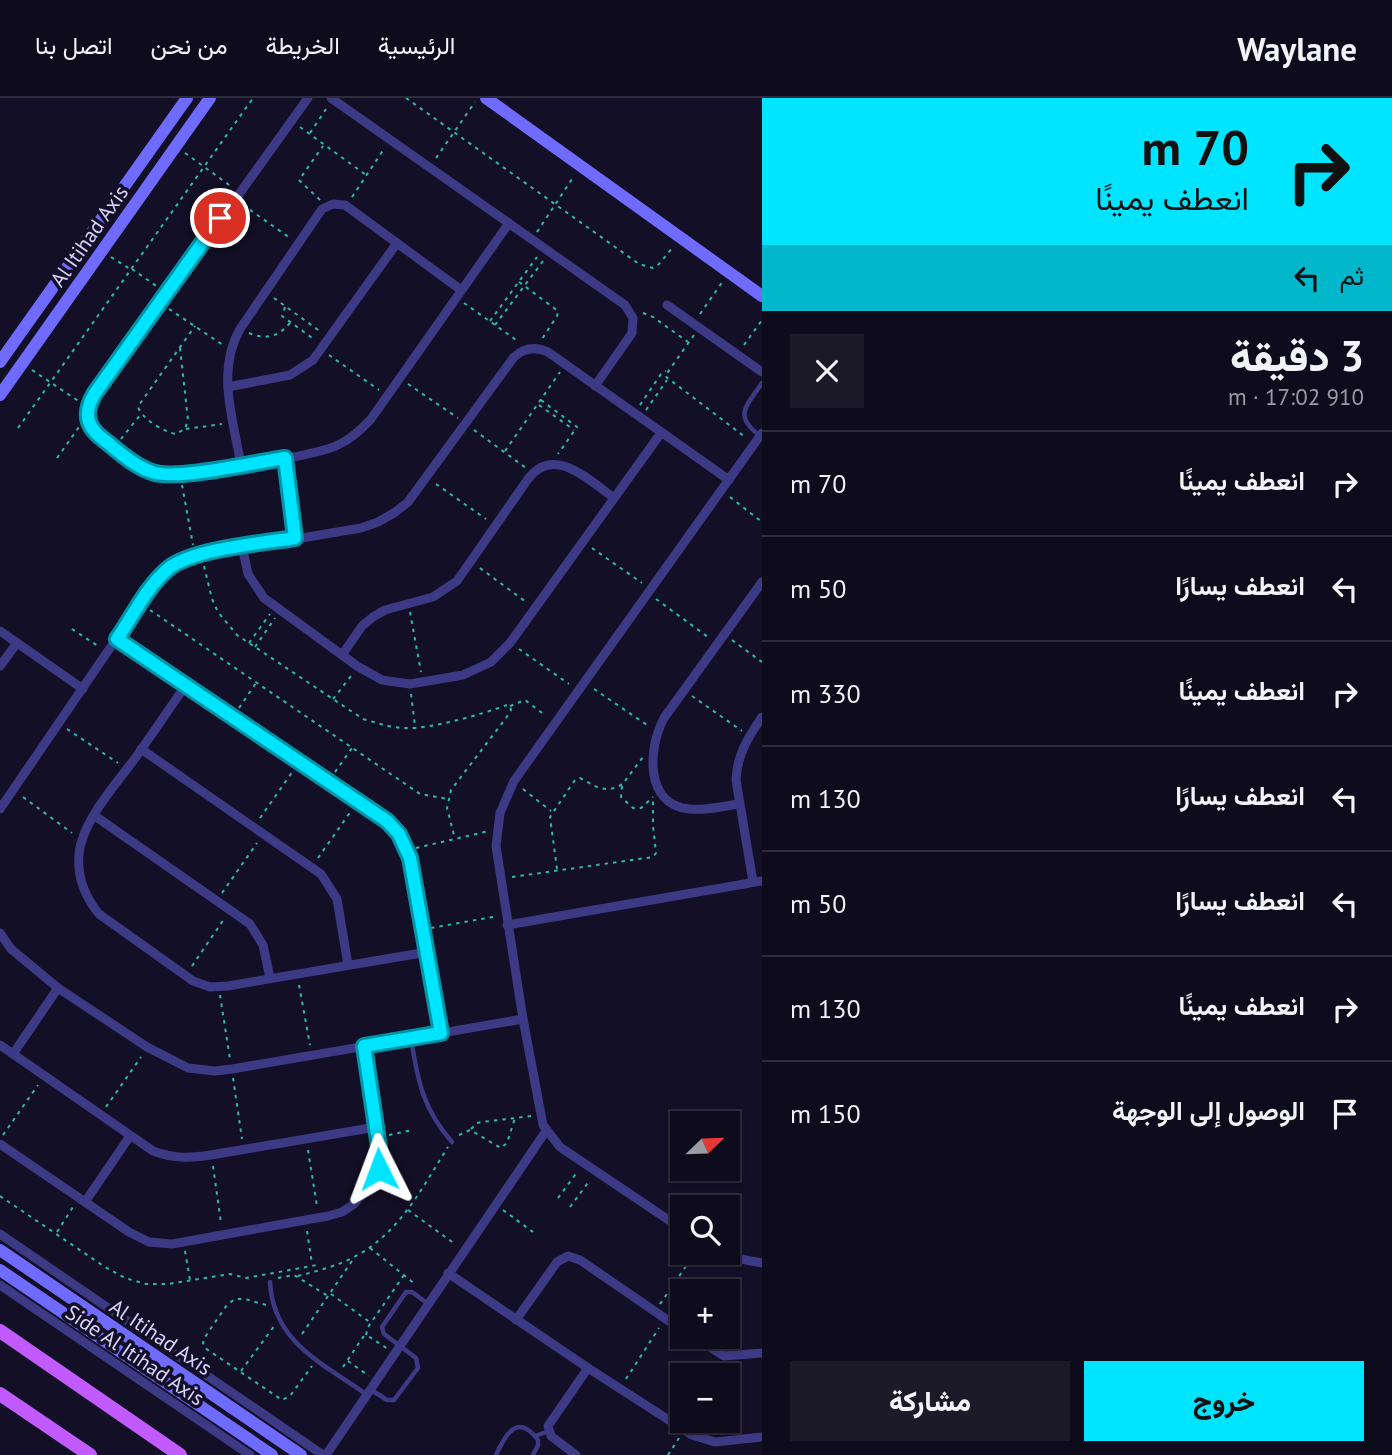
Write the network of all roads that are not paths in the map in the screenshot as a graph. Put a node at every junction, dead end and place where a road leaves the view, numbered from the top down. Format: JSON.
{"nodes":[{"id":1,"x":187,"y":98,"type":"edge"},
{"id":2,"x":210,"y":98,"type":"edge"},
{"id":3,"x":308,"y":98,"type":"edge"},
{"id":4,"x":332,"y":98,"type":"edge"},
{"id":5,"x":486,"y":98,"type":"edge"},
{"id":6,"x":509,"y":223,"type":"junction"},
{"id":7,"x":397,"y":243,"type":"junction"},
{"id":8,"x":459,"y":294,"type":"junction"},
{"id":9,"x":762,"y":296,"type":"edge"},
{"id":10,"x":667,"y":304,"type":"dead end"},
{"id":11,"x":0,"y":362,"type":"edge"},
{"id":12,"x":762,"y":372,"type":"edge"},
{"id":13,"x":595,"y":386,"type":"junction"},
{"id":14,"x":228,"y":387,"type":"junction"},
{"id":15,"x":761,"y":387,"type":"edge"},
{"id":16,"x":0,"y":395,"type":"edge"},
{"id":17,"x":661,"y":433,"type":"junction"},
{"id":18,"x":759,"y":438,"type":"edge"},
{"id":19,"x":285,"y":458,"type":"junction"},
{"id":20,"x":241,"y":465,"type":"junction"},
{"id":21,"x":729,"y":480,"type":"junction"},
{"id":22,"x":614,"y":498,"type":"junction"},
{"id":23,"x":295,"y":538,"type":"junction"},
{"id":24,"x":242,"y":547,"type":"junction"},
{"id":25,"x":762,"y":582,"type":"edge"},
{"id":26,"x":0,"y":631,"type":"edge"},
{"id":27,"x":117,"y":639,"type":"junction"},
{"id":28,"x":17,"y":643,"type":"junction"},
{"id":29,"x":342,"y":655,"type":"junction"},
{"id":30,"x":0,"y":666,"type":"edge"},
{"id":31,"x":186,"y":685,"type":"junction"},
{"id":32,"x":83,"y":689,"type":"junction"},
{"id":33,"x":762,"y":717,"type":"edge"},
{"id":34,"x":141,"y":749,"type":"junction"},
{"id":35,"x":739,"y":804,"type":"junction"},
{"id":36,"x":0,"y":809,"type":"edge"},
{"id":37,"x":94,"y":816,"type":"junction"},
{"id":38,"x":758,"y":882,"type":"edge"},
{"id":39,"x":507,"y":925,"type":"junction"},
{"id":40,"x":0,"y":933,"type":"edge"},
{"id":41,"x":427,"y":952,"type":"junction"},
{"id":42,"x":348,"y":965,"type":"junction"},
{"id":43,"x":270,"y":978,"type":"junction"},
{"id":44,"x":58,"y":988,"type":"junction"},
{"id":45,"x":523,"y":1019,"type":"junction"},
{"id":46,"x":441,"y":1033,"type":"junction"},
{"id":47,"x":411,"y":1038,"type":"junction"},
{"id":48,"x":0,"y":1045,"type":"edge"},
{"id":49,"x":364,"y":1046,"type":"junction"},
{"id":50,"x":13,"y":1054,"type":"junction"},
{"id":51,"x":546,"y":1131,"type":"junction"},
{"id":52,"x":377,"y":1132,"type":"junction"},
{"id":53,"x":130,"y":1136,"type":"junction"},
{"id":54,"x":0,"y":1142,"type":"edge"},
{"id":55,"x":452,"y":1142,"type":"road end"},
{"id":56,"x":82,"y":1200,"type":"junction"},
{"id":57,"x":670,"y":1221,"type":"edge"},
{"id":58,"x":0,"y":1234,"type":"edge"},
{"id":59,"x":0,"y":1250,"type":"edge"},
{"id":60,"x":740,"y":1259,"type":"edge"},
{"id":61,"x":762,"y":1263,"type":"edge"},
{"id":62,"x":0,"y":1270,"type":"edge"},
{"id":63,"x":448,"y":1273,"type":"junction"},
{"id":64,"x":271,"y":1282,"type":"road end"},
{"id":65,"x":0,"y":1285,"type":"edge"},
{"id":66,"x":430,"y":1301,"type":"junction"},
{"id":67,"x":516,"y":1320,"type":"junction"},
{"id":68,"x":670,"y":1321,"type":"edge"},
{"id":69,"x":0,"y":1331,"type":"edge"},
{"id":70,"x":397,"y":1349,"type":"junction"},
{"id":71,"x":713,"y":1349,"type":"edge"},
{"id":72,"x":762,"y":1353,"type":"edge"},
{"id":73,"x":587,"y":1368,"type":"junction"},
{"id":74,"x":143,"y":1375,"type":"junction"},
{"id":75,"x":371,"y":1388,"type":"junction"},
{"id":76,"x":0,"y":1394,"type":"edge"},
{"id":77,"x":549,"y":1431,"type":"junction"},
{"id":78,"x":535,"y":1436,"type":"junction"},
{"id":79,"x":762,"y":1437,"type":"edge"},
{"id":80,"x":90,"y":1455,"type":"edge"},
{"id":81,"x":180,"y":1455,"type":"edge"},
{"id":82,"x":250,"y":1455,"type":"edge"},
{"id":83,"x":272,"y":1455,"type":"edge"},
{"id":84,"x":302,"y":1455,"type":"edge"},
{"id":85,"x":325,"y":1455,"type":"edge"},
{"id":86,"x":496,"y":1455,"type":"edge"},
{"id":87,"x":533,"y":1455,"type":"edge"},
{"id":88,"x":576,"y":1455,"type":"edge"}],
"edges":[{"from":1,"to":11,"type":"street","name":"Al Itihad Axis"},
{"from":2,"to":16,"type":"street","name":"Al Itihad Axis"},
{"from":3,"to":20,"type":"street"},
{"from":4,"to":6,"type":"street"},
{"from":5,"to":9,"type":"street"},
{"from":6,"to":8,"type":"street"},
{"from":6,"to":13,"type":"street"},
{"from":7,"to":8,"type":"street"},
{"from":7,"to":14,"type":"street"},
{"from":7,"to":14,"type":"street"},
{"from":8,"to":19,"type":"street"},
{"from":10,"to":12,"type":"street"},
{"from":13,"to":17,"type":"street"},
{"from":13,"to":23,"type":"street"},
{"from":14,"to":20,"type":"street"},
{"from":15,"to":18,"type":"lane"},
{"from":17,"to":21,"type":"street"},
{"from":17,"to":22,"type":"street"},
{"from":18,"to":21,"type":"street"},
{"from":19,"to":20,"type":"street"},
{"from":19,"to":23,"type":"street"},
{"from":21,"to":39,"type":"street"},
{"from":22,"to":29,"type":"street"},
{"from":22,"to":29,"type":"street"},
{"from":23,"to":24,"type":"street"},
{"from":24,"to":27,"type":"street"},
{"from":24,"to":29,"type":"street"},
{"from":25,"to":35,"type":"street"},
{"from":26,"to":28,"type":"street"},
{"from":27,"to":31,"type":"street"},
{"from":27,"to":32,"type":"street"},
{"from":28,"to":30,"type":"street"},
{"from":28,"to":32,"type":"street"},
{"from":31,"to":34,"type":"street"},
{"from":31,"to":41,"type":"street"},
{"from":32,"to":36,"type":"street"},
{"from":33,"to":35,"type":"street"},
{"from":34,"to":37,"type":"street"},
{"from":34,"to":42,"type":"street"},
{"from":35,"to":38,"type":"street"},
{"from":37,"to":43,"type":"street"},
{"from":37,"to":43,"type":"street"},
{"from":38,"to":39,"type":"street"},
{"from":39,"to":45,"type":"street"},
{"from":40,"to":44,"type":"street"},
{"from":41,"to":42,"type":"street"},
{"from":41,"to":46,"type":"street"},
{"from":42,"to":43,"type":"street"},
{"from":44,"to":49,"type":"street"},
{"from":44,"to":50,"type":"street"},
{"from":45,"to":46,"type":"street"},
{"from":45,"to":51,"type":"street"},
{"from":46,"to":47,"type":"street"},
{"from":47,"to":49,"type":"street"},
{"from":47,"to":55,"type":"lane"},
{"from":48,"to":50,"type":"street"},
{"from":49,"to":52,"type":"street"},
{"from":50,"to":53,"type":"street"},
{"from":51,"to":57,"type":"street"},
{"from":51,"to":63,"type":"street"},
{"from":52,"to":53,"type":"street"},
{"from":52,"to":56,"type":"street"},
{"from":53,"to":56,"type":"street"},
{"from":54,"to":56,"type":"street"},
{"from":58,"to":85,"type":"street","name":"Side Al Itihad Axis"},
{"from":59,"to":84,"type":"street","name":"Al Itihad Axis"},
{"from":60,"to":61,"type":"street"},
{"from":62,"to":74,"type":"street","name":"Al Itihad Axis"},
{"from":63,"to":66,"type":"street"},
{"from":63,"to":67,"type":"street"},
{"from":64,"to":75,"type":"lane"},
{"from":65,"to":74,"type":"street","name":"Side Al Itihad Axis"},
{"from":66,"to":70,"type":"street"},
{"from":66,"to":70,"type":"lane"},
{"from":67,"to":68,"type":"street"},
{"from":67,"to":73,"type":"street"},
{"from":69,"to":81,"type":"main road"},
{"from":70,"to":75,"type":"street"},
{"from":70,"to":75,"type":"lane"},
{"from":71,"to":72,"type":"street"},
{"from":73,"to":77,"type":"street"},
{"from":73,"to":79,"type":"street"},
{"from":74,"to":82,"type":"street","name":"Side Al Itihad Axis"},
{"from":74,"to":83,"type":"street","name":"Al Itihad Axis"},
{"from":75,"to":85,"type":"street"},
{"from":76,"to":80,"type":"main road"},
{"from":77,"to":78,"type":"lane"},
{"from":77,"to":88,"type":"street"},
{"from":78,"to":86,"type":"lane"},
{"from":78,"to":87,"type":"lane"}]}
